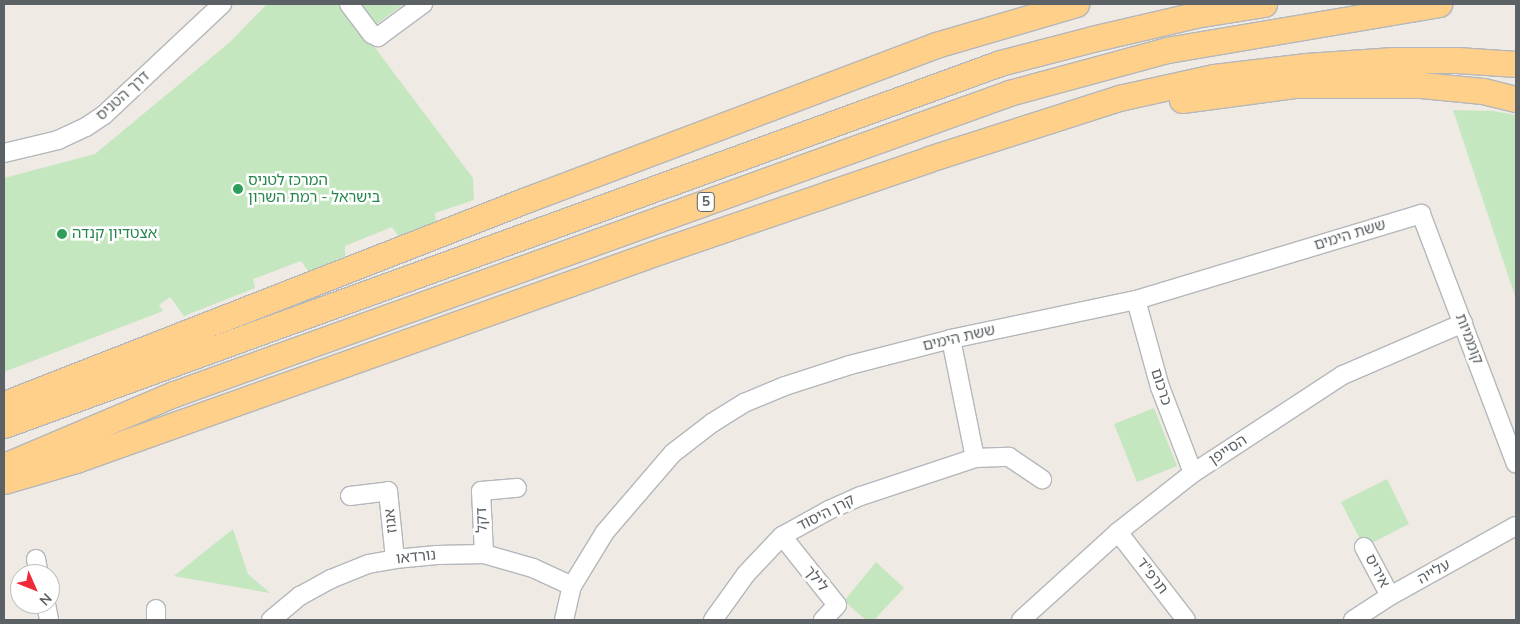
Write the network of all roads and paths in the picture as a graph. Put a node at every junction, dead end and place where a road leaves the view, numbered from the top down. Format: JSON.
{"nodes":[{"id":1,"x":222,"y":4,"type":"edge"},
{"id":2,"x":349,"y":4,"type":"edge"},
{"id":3,"x":423,"y":4,"type":"edge"},
{"id":4,"x":1076,"y":4,"type":"edge"},
{"id":5,"x":1264,"y":4,"type":"edge"},
{"id":6,"x":1439,"y":4,"type":"edge"},
{"id":7,"x":1516,"y":64,"type":"edge"},
{"id":8,"x":1516,"y":84,"type":"edge"},
{"id":9,"x":1421,"y":85,"type":"junction"},
{"id":10,"x":1516,"y":100,"type":"edge"},
{"id":11,"x":996,"y":137,"type":"junction"},
{"id":12,"x":4,"y":153,"type":"edge"},
{"id":13,"x":1421,"y":214,"type":"joint"},
{"id":14,"x":1136,"y":300,"type":"junction"},
{"id":15,"x":1463,"y":323,"type":"junction"},
{"id":16,"x":951,"y":339,"type":"junction"},
{"id":17,"x":4,"y":404,"type":"edge"},
{"id":18,"x":4,"y":425,"type":"edge"},
{"id":19,"x":975,"y":458,"type":"junction"},
{"id":20,"x":1516,"y":464,"type":"edge"},
{"id":21,"x":4,"y":466,"type":"edge"},
{"id":22,"x":1193,"y":473,"type":"junction"},
{"id":23,"x":1042,"y":479,"type":"dead end"},
{"id":24,"x":4,"y":481,"type":"edge"},
{"id":25,"x":517,"y":488,"type":"dead end"},
{"id":26,"x":350,"y":496,"type":"dead end"},
{"id":27,"x":1516,"y":526,"type":"edge"},
{"id":28,"x":1118,"y":532,"type":"junction"},
{"id":29,"x":782,"y":536,"type":"junction"},
{"id":30,"x":1364,"y":547,"type":"dead end"},
{"id":31,"x":484,"y":554,"type":"junction"},
{"id":32,"x":395,"y":559,"type":"junction"},
{"id":33,"x":572,"y":586,"type":"junction"},
{"id":34,"x":1390,"y":596,"type":"junction"},
{"id":35,"x":271,"y":619,"type":"edge"},
{"id":36,"x":564,"y":620,"type":"edge"},
{"id":37,"x":713,"y":620,"type":"edge"},
{"id":38,"x":823,"y":620,"type":"edge"},
{"id":39,"x":1021,"y":620,"type":"edge"},
{"id":40,"x":1186,"y":620,"type":"edge"},
{"id":41,"x":1353,"y":620,"type":"edge"}],
"edges":[{"from":1,"to":12,"type":"street","name":"דרך הטניס"},
{"from":2,"to":3,"type":"street"},
{"from":4,"to":17,"type":"highway"},
{"from":5,"to":18,"type":"highway","number":"5"},
{"from":6,"to":21,"type":"highway","number":"5"},
{"from":7,"to":11,"type":"highway"},
{"from":8,"to":9,"type":"highway"},
{"from":9,"to":10,"type":"highway"},
{"from":9,"to":11,"type":"highway"},
{"from":11,"to":24,"type":"highway"},
{"from":13,"to":14,"type":"street","name":"ששת הימים"},
{"from":13,"to":15,"type":"street","name":"קוממיות"},
{"from":14,"to":16,"type":"street","name":"ששת הימים"},
{"from":14,"to":22,"type":"street","name":"כרכום"},
{"from":15,"to":20,"type":"street","name":"קוממיות"},
{"from":15,"to":22,"type":"street","name":"הסייפן"},
{"from":16,"to":19,"type":"street"},
{"from":16,"to":33,"type":"street","name":"ששת הימים"},
{"from":19,"to":23,"type":"street","name":"קרן היסוד"},
{"from":19,"to":29,"type":"street","name":"קרן היסוד"},
{"from":22,"to":28,"type":"street","name":"הסייפן"},
{"from":25,"to":31,"type":"street","name":"דקל"},
{"from":26,"to":32,"type":"street","name":"אגוז"},
{"from":27,"to":34,"type":"street","name":"עלייה"},
{"from":28,"to":39,"type":"street","name":"הסייפן"},
{"from":28,"to":40,"type":"street","name":"תרפ\"ד"},
{"from":29,"to":37,"type":"street","name":"קרן היסוד"},
{"from":29,"to":38,"type":"street","name":"לילך"},
{"from":30,"to":34,"type":"street","name":"איריס"},
{"from":31,"to":32,"type":"street","name":"נורדאו"},
{"from":31,"to":33,"type":"street","name":"נורדאו"},
{"from":32,"to":35,"type":"street","name":"נורדאו"},
{"from":33,"to":36,"type":"street","name":"ששת הימים"},
{"from":34,"to":41,"type":"street","name":"עלייה"}]}
